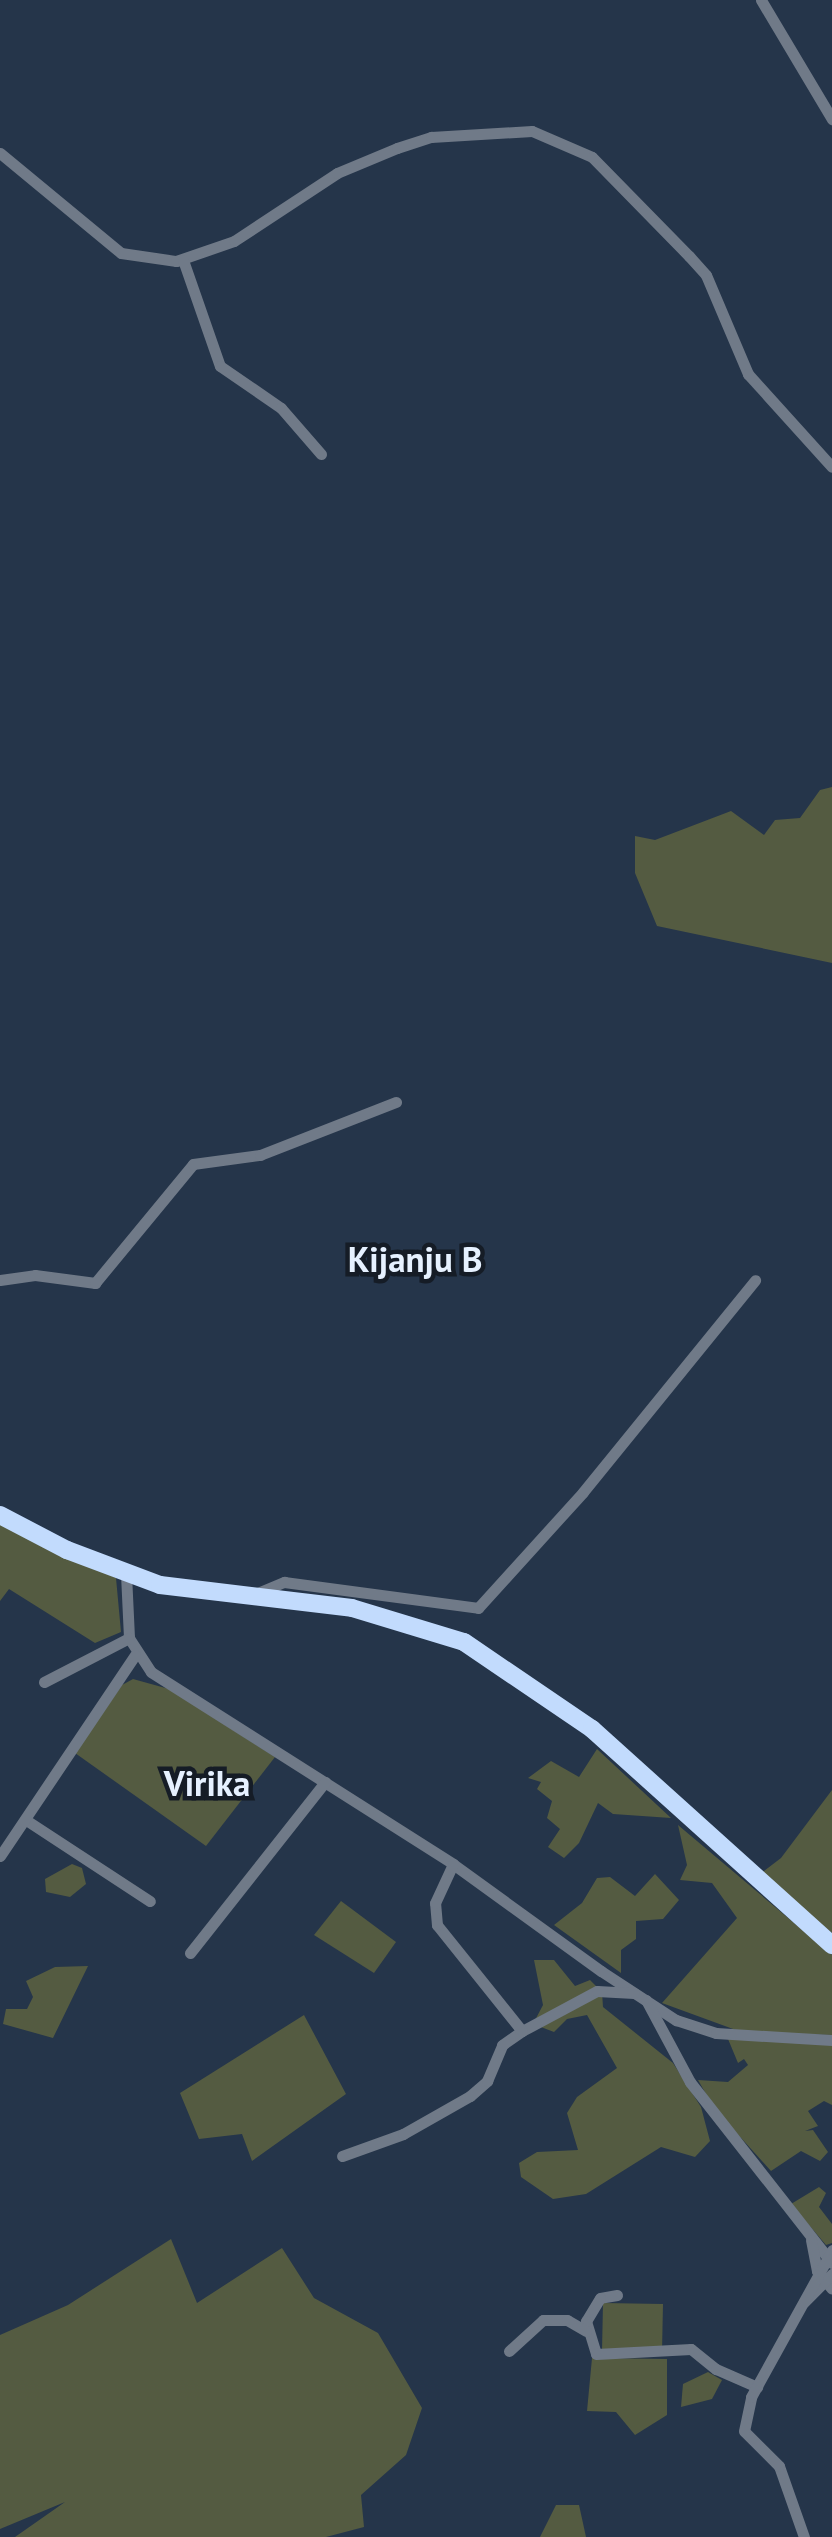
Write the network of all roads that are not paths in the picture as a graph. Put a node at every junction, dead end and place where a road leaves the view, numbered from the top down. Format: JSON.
{"nodes":[{"id":1,"x":761,"y":0,"type":"edge"},
{"id":2,"x":832,"y":119,"type":"edge"},
{"id":3,"x":0,"y":153,"type":"edge"},
{"id":4,"x":182,"y":260,"type":"junction"},
{"id":5,"x":321,"y":454,"type":"dead end"},
{"id":6,"x":832,"y":467,"type":"edge"},
{"id":7,"x":396,"y":1102,"type":"dead end"},
{"id":8,"x":0,"y":1280,"type":"edge"},
{"id":9,"x":755,"y":1280,"type":"dead end"},
{"id":10,"x":0,"y":1515,"type":"edge"},
{"id":11,"x":126,"y":1574,"type":"junction"},
{"id":12,"x":244,"y":1600,"type":"junction"},
{"id":13,"x":129,"y":1638,"type":"junction"},
{"id":14,"x":135,"y":1655,"type":"junction"},
{"id":15,"x":44,"y":1682,"type":"dead end"},
{"id":16,"x":325,"y":1782,"type":"junction"},
{"id":17,"x":26,"y":1820,"type":"junction"},
{"id":18,"x":0,"y":1856,"type":"edge"},
{"id":19,"x":454,"y":1864,"type":"junction"},
{"id":20,"x":150,"y":1901,"type":"dead end"},
{"id":21,"x":832,"y":1946,"type":"edge"},
{"id":22,"x":190,"y":1952,"type":"dead end"},
{"id":23,"x":601,"y":1971,"type":"junction"},
{"id":24,"x":598,"y":1991,"type":"junction"},
{"id":25,"x":640,"y":1996,"type":"junction"},
{"id":26,"x":522,"y":2031,"type":"junction"},
{"id":27,"x":832,"y":2040,"type":"edge"},
{"id":28,"x":342,"y":2156,"type":"dead end"},
{"id":29,"x":811,"y":2240,"type":"junction"},
{"id":30,"x":830,"y":2256,"type":"edge"},
{"id":31,"x":817,"y":2270,"type":"junction"},
{"id":32,"x":830,"y":2282,"type":"edge"},
{"id":33,"x":617,"y":2294,"type":"dead end"},
{"id":34,"x":804,"y":2302,"type":"junction"},
{"id":35,"x":586,"y":2332,"type":"junction"},
{"id":36,"x":509,"y":2351,"type":"dead end"},
{"id":37,"x":756,"y":2386,"type":"junction"},
{"id":38,"x":804,"y":2537,"type":"edge"}],
"edges":[{"from":1,"to":2,"type":"street"},
{"from":3,"to":4,"type":"street"},
{"from":4,"to":5,"type":"street"},
{"from":4,"to":6,"type":"street"},
{"from":7,"to":8,"type":"street"},
{"from":9,"to":12,"type":"street"},
{"from":10,"to":11,"type":"highway"},
{"from":11,"to":12,"type":"highway"},
{"from":11,"to":13,"type":"street"},
{"from":12,"to":21,"type":"highway"},
{"from":13,"to":14,"type":"street"},
{"from":13,"to":15,"type":"street"},
{"from":14,"to":16,"type":"street"},
{"from":14,"to":17,"type":"street"},
{"from":16,"to":19,"type":"street"},
{"from":16,"to":22,"type":"street"},
{"from":17,"to":18,"type":"street"},
{"from":17,"to":20,"type":"street"},
{"from":19,"to":23,"type":"street"},
{"from":19,"to":26,"type":"street"},
{"from":23,"to":24,"type":"street"},
{"from":23,"to":25,"type":"street"},
{"from":24,"to":25,"type":"street"},
{"from":24,"to":26,"type":"street"},
{"from":25,"to":27,"type":"street"},
{"from":25,"to":29,"type":"street"},
{"from":26,"to":28,"type":"street"},
{"from":29,"to":30,"type":"street"},
{"from":29,"to":31,"type":"street"},
{"from":30,"to":31,"type":"street"},
{"from":31,"to":32,"type":"street"},
{"from":31,"to":34,"type":"street"},
{"from":32,"to":34,"type":"street"},
{"from":33,"to":35,"type":"street"},
{"from":34,"to":37,"type":"street"},
{"from":35,"to":36,"type":"street"},
{"from":35,"to":37,"type":"street"},
{"from":37,"to":38,"type":"street"}]}
